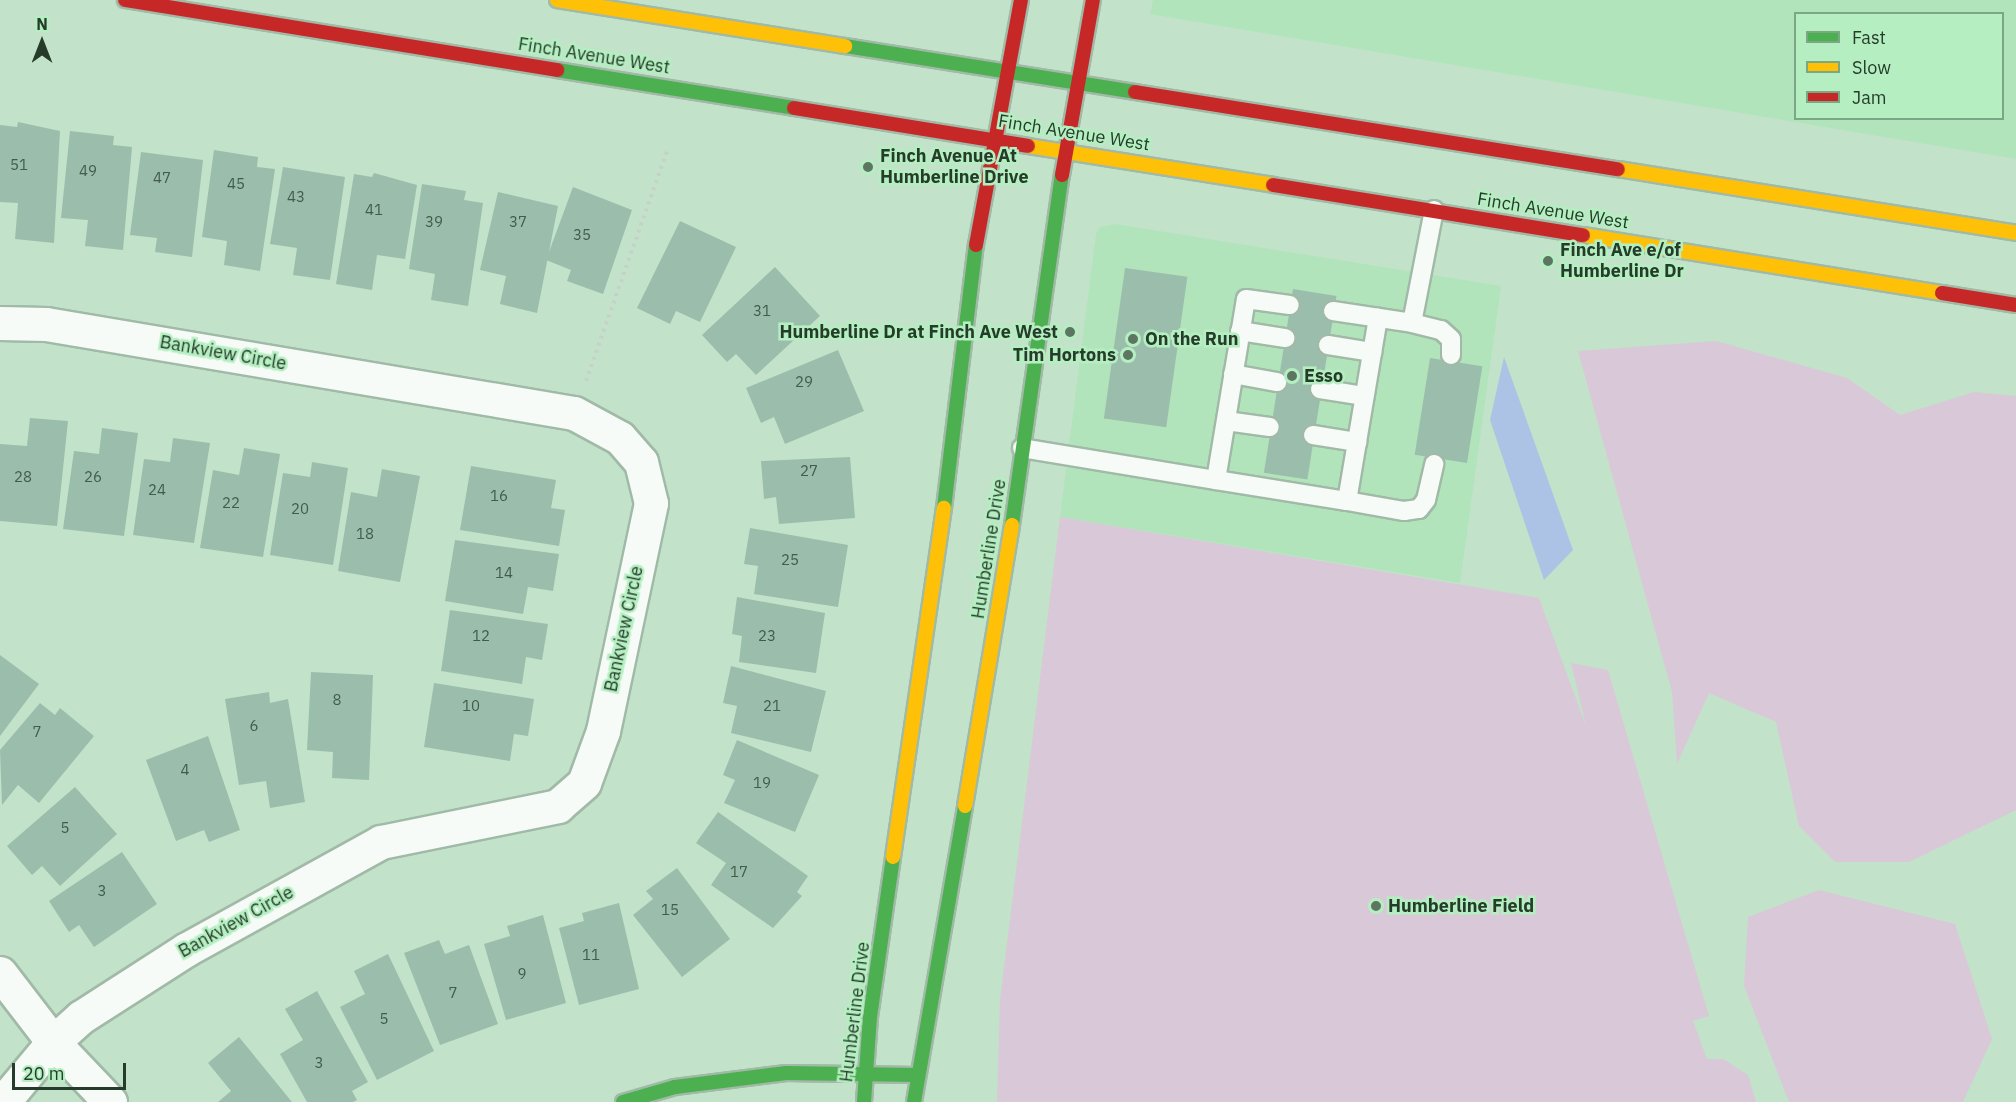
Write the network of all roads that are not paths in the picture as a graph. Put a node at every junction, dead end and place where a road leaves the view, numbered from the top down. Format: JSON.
{"nodes":[{"id":1,"x":125,"y":0,"type":"edge"},
{"id":2,"x":557,"y":0,"type":"edge"},
{"id":3,"x":1021,"y":0,"type":"edge"},
{"id":4,"x":1093,"y":0,"type":"edge"},
{"id":5,"x":1007,"y":71,"type":"junction"},
{"id":6,"x":1078,"y":84,"type":"junction"},
{"id":7,"x":995,"y":139,"type":"junction"},
{"id":8,"x":1066,"y":150,"type":"junction"},
{"id":9,"x":1434,"y":210,"type":"junction"},
{"id":10,"x":2016,"y":233,"type":"edge"},
{"id":11,"x":1290,"y":305,"type":"dead end"},
{"id":12,"x":2016,"y":305,"type":"edge"},
{"id":13,"x":1333,"y":311,"type":"dead end"},
{"id":14,"x":1378,"y":318,"type":"junction"},
{"id":15,"x":0,"y":323,"type":"edge"},
{"id":16,"x":1412,"y":323,"type":"junction"},
{"id":17,"x":1240,"y":331,"type":"junction"},
{"id":18,"x":1285,"y":338,"type":"dead end"},
{"id":19,"x":1328,"y":345,"type":"dead end"},
{"id":20,"x":1372,"y":352,"type":"junction"},
{"id":21,"x":1451,"y":355,"type":"dead end"},
{"id":22,"x":1233,"y":374,"type":"junction"},
{"id":23,"x":1277,"y":382,"type":"dead end"},
{"id":24,"x":1320,"y":388,"type":"dead end"},
{"id":25,"x":1364,"y":396,"type":"junction"},
{"id":26,"x":1226,"y":421,"type":"junction"},
{"id":27,"x":1270,"y":427,"type":"dead end"},
{"id":28,"x":1312,"y":435,"type":"dead end"},
{"id":29,"x":1357,"y":442,"type":"junction"},
{"id":30,"x":1022,"y":448,"type":"junction"},
{"id":31,"x":1434,"y":464,"type":"dead end"},
{"id":32,"x":1216,"y":480,"type":"junction"},
{"id":33,"x":1347,"y":501,"type":"junction"},
{"id":34,"x":0,"y":973,"type":"edge"},
{"id":35,"x":53,"y":1042,"type":"junction"},
{"id":36,"x":864,"y":1073,"type":"junction"},
{"id":37,"x":916,"y":1075,"type":"junction"},
{"id":38,"x":3,"y":1102,"type":"edge"},
{"id":39,"x":110,"y":1102,"type":"edge"},
{"id":40,"x":622,"y":1102,"type":"edge"},
{"id":41,"x":864,"y":1102,"type":"edge"},
{"id":42,"x":914,"y":1102,"type":"edge"}],
"edges":[{"from":1,"to":7,"type":"main road","name":"Finch Avenue West"},
{"from":2,"to":5,"type":"main road"},
{"from":3,"to":5,"type":"main road","name":"Humberline Drive"},
{"from":4,"to":6,"type":"main road","name":"Humberline Drive"},
{"from":5,"to":6,"type":"main road"},
{"from":5,"to":7,"type":"main road","name":"Humberline Drive"},
{"from":6,"to":8,"type":"main road","name":"Humberline Drive"},
{"from":6,"to":10,"type":"main road"},
{"from":7,"to":8,"type":"main road","name":"Finch Avenue West"},
{"from":7,"to":36,"type":"main road","name":"Humberline Drive"},
{"from":8,"to":9,"type":"main road","name":"Finch Avenue West"},
{"from":8,"to":30,"type":"main road","name":"Humberline Drive"},
{"from":9,"to":12,"type":"main road","name":"Finch Avenue West"},
{"from":9,"to":16,"type":"lane"},
{"from":11,"to":17,"type":"lane"},
{"from":13,"to":14,"type":"lane"},
{"from":14,"to":16,"type":"lane"},
{"from":14,"to":20,"type":"lane"},
{"from":15,"to":35,"type":"street","name":"Bankview Circle"},
{"from":16,"to":21,"type":"lane"},
{"from":17,"to":18,"type":"lane"},
{"from":17,"to":22,"type":"lane"},
{"from":19,"to":20,"type":"lane"},
{"from":20,"to":25,"type":"lane"},
{"from":22,"to":23,"type":"lane"},
{"from":22,"to":26,"type":"lane"},
{"from":24,"to":25,"type":"lane"},
{"from":25,"to":29,"type":"lane"},
{"from":26,"to":27,"type":"lane"},
{"from":26,"to":32,"type":"lane"},
{"from":28,"to":29,"type":"lane"},
{"from":29,"to":33,"type":"lane"},
{"from":30,"to":32,"type":"lane"},
{"from":30,"to":37,"type":"main road","name":"Humberline Drive"},
{"from":31,"to":33,"type":"lane"},
{"from":32,"to":33,"type":"lane"},
{"from":34,"to":35,"type":"street"},
{"from":35,"to":38,"type":"street","name":"Bankview Circle"},
{"from":35,"to":39,"type":"street"},
{"from":36,"to":37,"type":"main road"},
{"from":36,"to":40,"type":"main road"},
{"from":36,"to":41,"type":"main road","name":"Humberline Drive"},
{"from":37,"to":42,"type":"main road","name":"Humberline Drive"}]}
